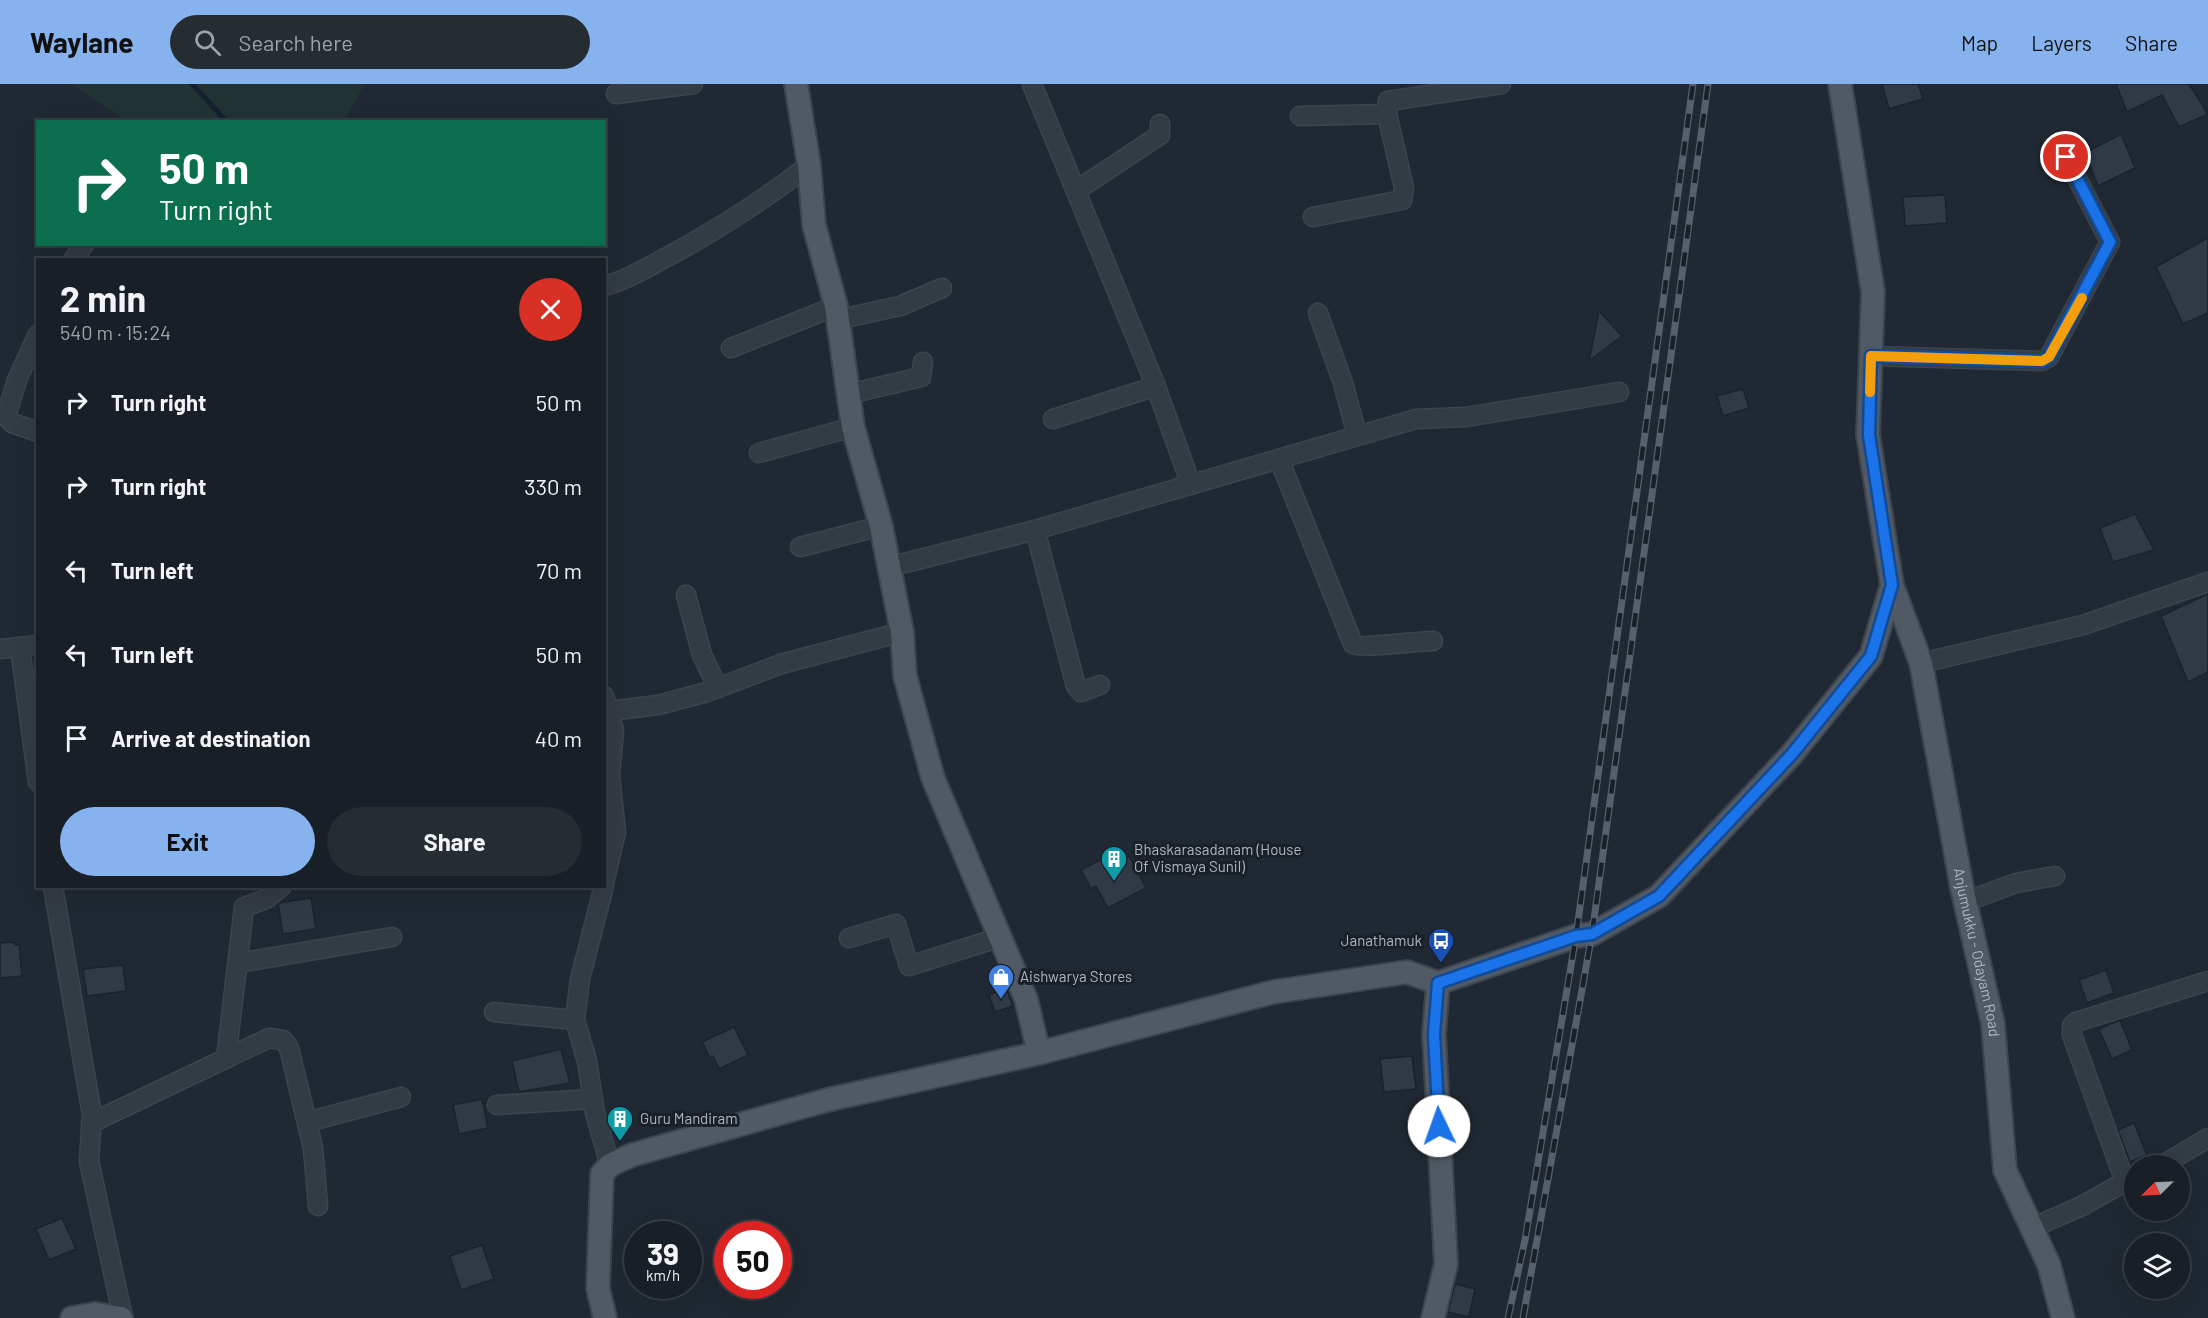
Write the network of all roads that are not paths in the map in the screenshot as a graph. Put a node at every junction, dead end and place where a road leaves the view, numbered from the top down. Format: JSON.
{"nodes":[{"id":1,"x":693,"y":84,"type":"edge"},
{"id":2,"x":796,"y":84,"type":"edge"},
{"id":3,"x":1032,"y":84,"type":"edge"},
{"id":4,"x":1501,"y":84,"type":"edge"},
{"id":5,"x":1840,"y":84,"type":"edge"},
{"id":6,"x":616,"y":94,"type":"dead end"},
{"id":7,"x":1387,"y":114,"type":"junction"},
{"id":8,"x":1300,"y":116,"type":"dead end"},
{"id":9,"x":1160,"y":124,"type":"dead end"},
{"id":10,"x":2066,"y":157,"type":"dead end"},
{"id":11,"x":809,"y":165,"type":"junction"},
{"id":12,"x":1077,"y":190,"type":"junction"},
{"id":13,"x":1313,"y":217,"type":"dead end"},
{"id":14,"x":606,"y":286,"type":"edge"},
{"id":15,"x":942,"y":288,"type":"dead end"},
{"id":16,"x":836,"y":313,"type":"junction"},
{"id":17,"x":1318,"y":313,"type":"dead end"},
{"id":18,"x":36,"y":338,"type":"edge"},
{"id":19,"x":731,"y":348,"type":"dead end"},
{"id":20,"x":1871,"y":356,"type":"junction"},
{"id":21,"x":923,"y":362,"type":"dead end"},
{"id":22,"x":1155,"y":384,"type":"junction"},
{"id":23,"x":1619,"y":392,"type":"dead end"},
{"id":24,"x":849,"y":394,"type":"junction"},
{"id":25,"x":1053,"y":419,"type":"dead end"},
{"id":26,"x":853,"y":427,"type":"junction"},
{"id":27,"x":36,"y":431,"type":"edge"},
{"id":28,"x":1357,"y":435,"type":"junction"},
{"id":29,"x":759,"y":453,"type":"dead end"},
{"id":30,"x":1279,"y":459,"type":"junction"},
{"id":31,"x":1191,"y":485,"type":"junction"},
{"id":32,"x":882,"y":526,"type":"junction"},
{"id":33,"x":1035,"y":530,"type":"junction"},
{"id":34,"x":800,"y":548,"type":"dead end"},
{"id":35,"x":890,"y":567,"type":"junction"},
{"id":36,"x":2208,"y":582,"type":"edge"},
{"id":37,"x":1892,"y":585,"type":"junction"},
{"id":38,"x":686,"y":596,"type":"dead end"},
{"id":39,"x":902,"y":632,"type":"junction"},
{"id":40,"x":1433,"y":641,"type":"dead end"},
{"id":41,"x":12,"y":646,"type":"edge"},
{"id":42,"x":1921,"y":663,"type":"junction"},
{"id":43,"x":1100,"y":685,"type":"dead end"},
{"id":44,"x":718,"y":688,"type":"junction"},
{"id":45,"x":607,"y":704,"type":"edge"},
{"id":46,"x":36,"y":772,"type":"edge"},
{"id":47,"x":607,"y":776,"type":"edge"},
{"id":48,"x":606,"y":876,"type":"edge"},
{"id":49,"x":2055,"y":876,"type":"dead end"},
{"id":50,"x":53,"y":888,"type":"edge"},
{"id":51,"x":280,"y":888,"type":"edge"},
{"id":52,"x":603,"y":888,"type":"edge"},
{"id":53,"x":1965,"y":902,"type":"junction"},
{"id":54,"x":392,"y":937,"type":"dead end"},
{"id":55,"x":1000,"y":937,"type":"junction"},
{"id":56,"x":849,"y":938,"type":"dead end"},
{"id":57,"x":237,"y":963,"type":"junction"},
{"id":58,"x":2208,"y":981,"type":"edge"},
{"id":59,"x":1438,"y":983,"type":"junction"},
{"id":60,"x":494,"y":1012,"type":"dead end"},
{"id":61,"x":574,"y":1020,"type":"junction"},
{"id":62,"x":1039,"y":1053,"type":"junction"},
{"id":63,"x":226,"y":1059,"type":"junction"},
{"id":64,"x":401,"y":1097,"type":"dead end"},
{"id":65,"x":593,"y":1099,"type":"junction"},
{"id":66,"x":497,"y":1105,"type":"dead end"},
{"id":67,"x":307,"y":1122,"type":"junction"},
{"id":68,"x":91,"y":1123,"type":"junction"},
{"id":69,"x":2208,"y":1138,"type":"edge"},
{"id":70,"x":2179,"y":1155,"type":"edge"},
{"id":71,"x":610,"y":1165,"type":"junction"},
{"id":72,"x":2124,"y":1175,"type":"edge"},
{"id":73,"x":2124,"y":1184,"type":"edge"},
{"id":74,"x":318,"y":1206,"type":"dead end"},
{"id":75,"x":2031,"y":1228,"type":"junction"},
{"id":76,"x":72,"y":1318,"type":"edge"},
{"id":77,"x":122,"y":1318,"type":"edge"},
{"id":78,"x":605,"y":1318,"type":"edge"},
{"id":79,"x":1433,"y":1318,"type":"edge"},
{"id":80,"x":2063,"y":1318,"type":"edge"}],
"edges":[{"from":1,"to":6,"type":"street"},
{"from":2,"to":11,"type":"main road"},
{"from":3,"to":12,"type":"street"},
{"from":4,"to":7,"type":"street"},
{"from":5,"to":20,"type":"main road"},
{"from":7,"to":8,"type":"street"},
{"from":7,"to":13,"type":"street"},
{"from":9,"to":12,"type":"street"},
{"from":10,"to":20,"type":"street"},
{"from":11,"to":14,"type":"street"},
{"from":11,"to":16,"type":"main road"},
{"from":12,"to":22,"type":"street"},
{"from":15,"to":16,"type":"street"},
{"from":16,"to":19,"type":"street"},
{"from":16,"to":24,"type":"main road"},
{"from":17,"to":28,"type":"street"},
{"from":18,"to":27,"type":"street"},
{"from":20,"to":37,"type":"main road"},
{"from":21,"to":24,"type":"street"},
{"from":22,"to":25,"type":"street"},
{"from":22,"to":31,"type":"street"},
{"from":23,"to":28,"type":"street"},
{"from":24,"to":26,"type":"main road"},
{"from":26,"to":29,"type":"street"},
{"from":26,"to":32,"type":"main road"},
{"from":28,"to":30,"type":"street"},
{"from":30,"to":31,"type":"street"},
{"from":30,"to":40,"type":"street"},
{"from":31,"to":33,"type":"street"},
{"from":32,"to":34,"type":"street"},
{"from":32,"to":35,"type":"main road"},
{"from":33,"to":35,"type":"street"},
{"from":33,"to":43,"type":"street"},
{"from":35,"to":39,"type":"main road"},
{"from":36,"to":42,"type":"street"},
{"from":37,"to":42,"type":"main road","name":"Anjumukku - Odayam Road"},
{"from":37,"to":59,"type":"main road"},
{"from":38,"to":44,"type":"street"},
{"from":39,"to":44,"type":"street"},
{"from":39,"to":55,"type":"main road"},
{"from":41,"to":46,"type":"street"},
{"from":42,"to":53,"type":"main road","name":"Anjumukku - Odayam Road"},
{"from":44,"to":45,"type":"street"},
{"from":45,"to":47,"type":"street"},
{"from":47,"to":48,"type":"street"},
{"from":49,"to":53,"type":"street"},
{"from":50,"to":68,"type":"street"},
{"from":51,"to":57,"type":"street"},
{"from":52,"to":61,"type":"street"},
{"from":53,"to":75,"type":"main road","name":"Anjumukku - Odayam Road"},
{"from":54,"to":57,"type":"street"},
{"from":55,"to":56,"type":"street"},
{"from":55,"to":62,"type":"main road"},
{"from":57,"to":63,"type":"street"},
{"from":58,"to":72,"type":"street"},
{"from":59,"to":62,"type":"main road"},
{"from":59,"to":79,"type":"main road"},
{"from":60,"to":61,"type":"street"},
{"from":61,"to":65,"type":"street"},
{"from":62,"to":71,"type":"main road"},
{"from":63,"to":67,"type":"street"},
{"from":63,"to":68,"type":"street"},
{"from":64,"to":67,"type":"street"},
{"from":65,"to":66,"type":"street"},
{"from":65,"to":71,"type":"street"},
{"from":67,"to":74,"type":"street"},
{"from":68,"to":77,"type":"street"},
{"from":69,"to":70,"type":"street"},
{"from":71,"to":78,"type":"main road"},
{"from":73,"to":75,"type":"street"},
{"from":75,"to":80,"type":"main road","name":"Anjumukku - Odayam Road"},
{"from":76,"to":77,"type":"main road"}]}
